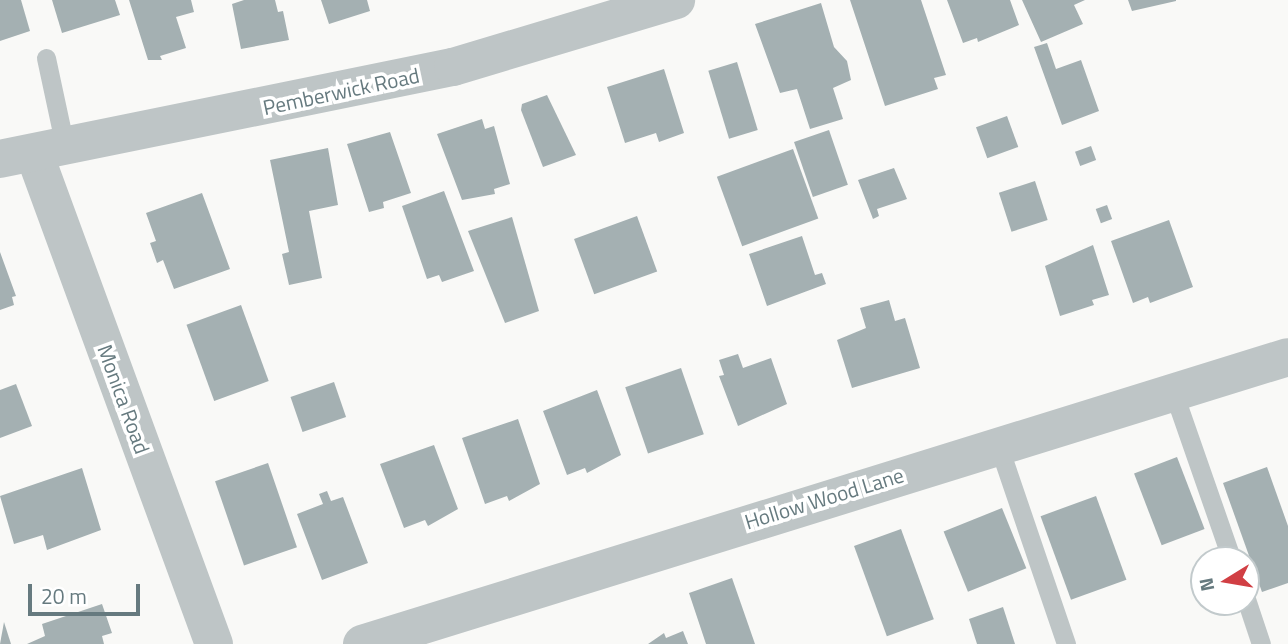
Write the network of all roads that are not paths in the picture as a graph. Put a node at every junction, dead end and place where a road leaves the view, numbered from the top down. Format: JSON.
{"nodes":[{"id":1,"x":676,"y":0,"type":"edge"},
{"id":2,"x":46,"y":58,"type":"dead end"},
{"id":3,"x":33,"y":153,"type":"edge"},
{"id":4,"x":1288,"y":357,"type":"edge"},
{"id":5,"x":1173,"y":391,"type":"junction"},
{"id":6,"x":998,"y":444,"type":"junction"},
{"id":7,"x":1228,"y":546,"type":"edge"},
{"id":8,"x":1252,"y":616,"type":"edge"},
{"id":9,"x":214,"y":644,"type":"edge"},
{"id":10,"x":362,"y":644,"type":"edge"},
{"id":11,"x":1066,"y":644,"type":"edge"},
{"id":12,"x":1261,"y":644,"type":"edge"}],
"edges":[{"from":1,"to":3,"type":"street","name":"Pemberwick Road"},
{"from":2,"to":3,"type":"lane"},
{"from":3,"to":9,"type":"street","name":"Monica Road"},
{"from":4,"to":5,"type":"street","name":"Hollow Wood Lane"},
{"from":5,"to":6,"type":"street","name":"Hollow Wood Lane"},
{"from":5,"to":7,"type":"lane"},
{"from":6,"to":10,"type":"street","name":"Hollow Wood Lane"},
{"from":6,"to":11,"type":"lane"},
{"from":8,"to":12,"type":"lane"}]}
